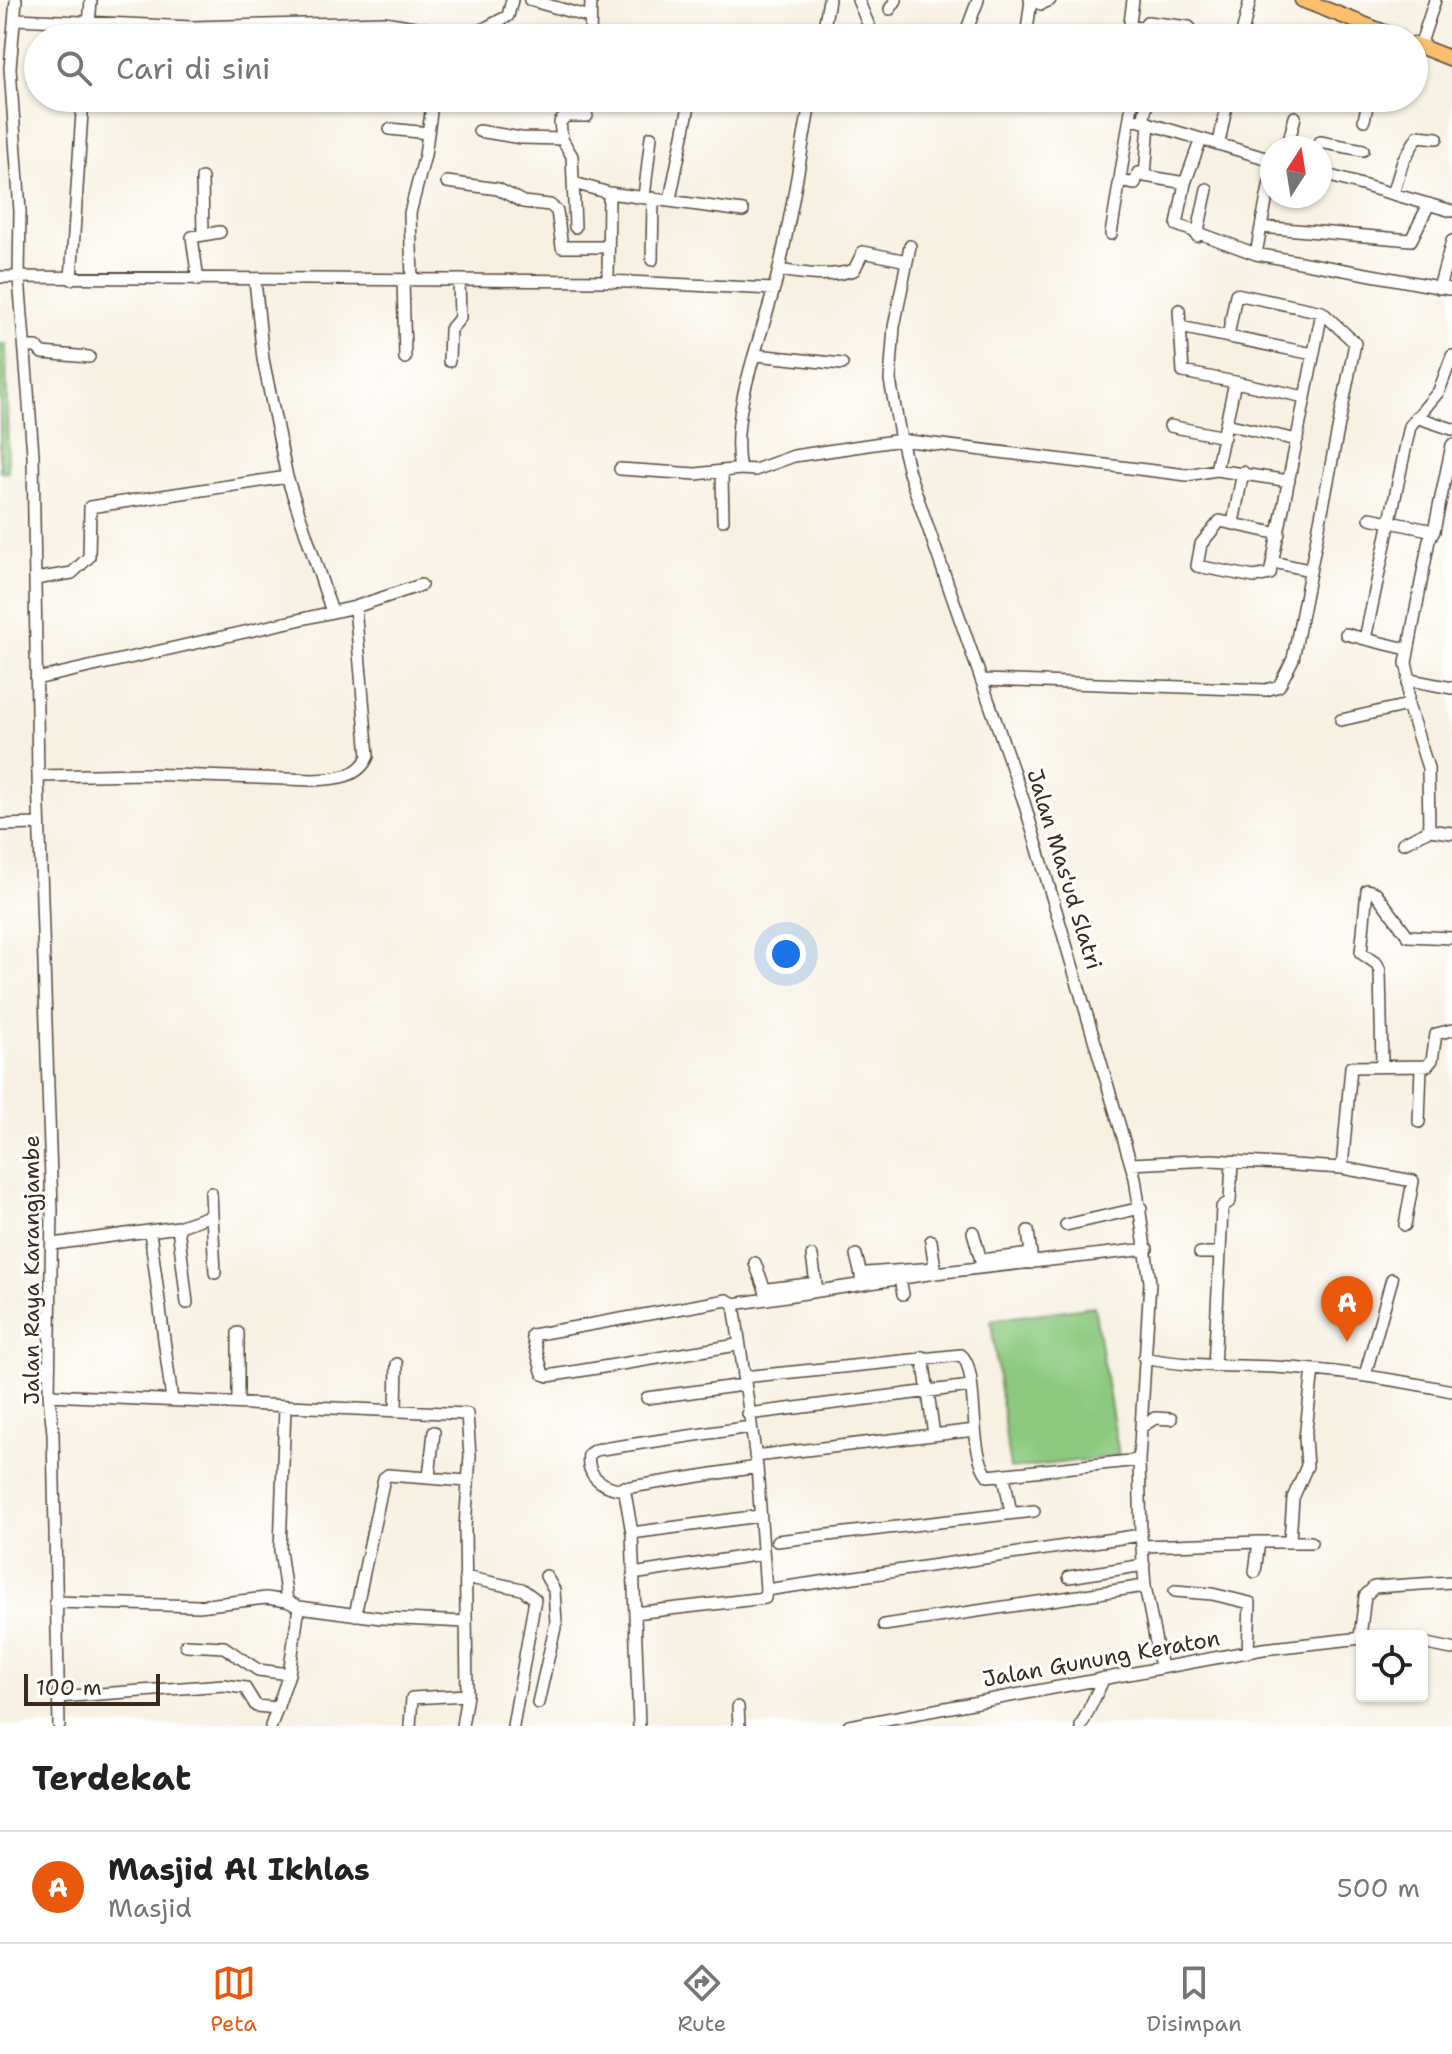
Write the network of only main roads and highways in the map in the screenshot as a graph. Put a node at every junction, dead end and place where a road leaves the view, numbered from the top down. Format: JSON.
{"nodes":[{"id":1,"x":1302,"y":0,"type":"edge"},
{"id":2,"x":1358,"y":24,"type":"edge"},
{"id":3,"x":1428,"y":49,"type":"edge"},
{"id":4,"x":1452,"y":59,"type":"edge"}],
"edges":[{"from":1,"to":2,"type":"main road"},
{"from":3,"to":4,"type":"main road"}]}
